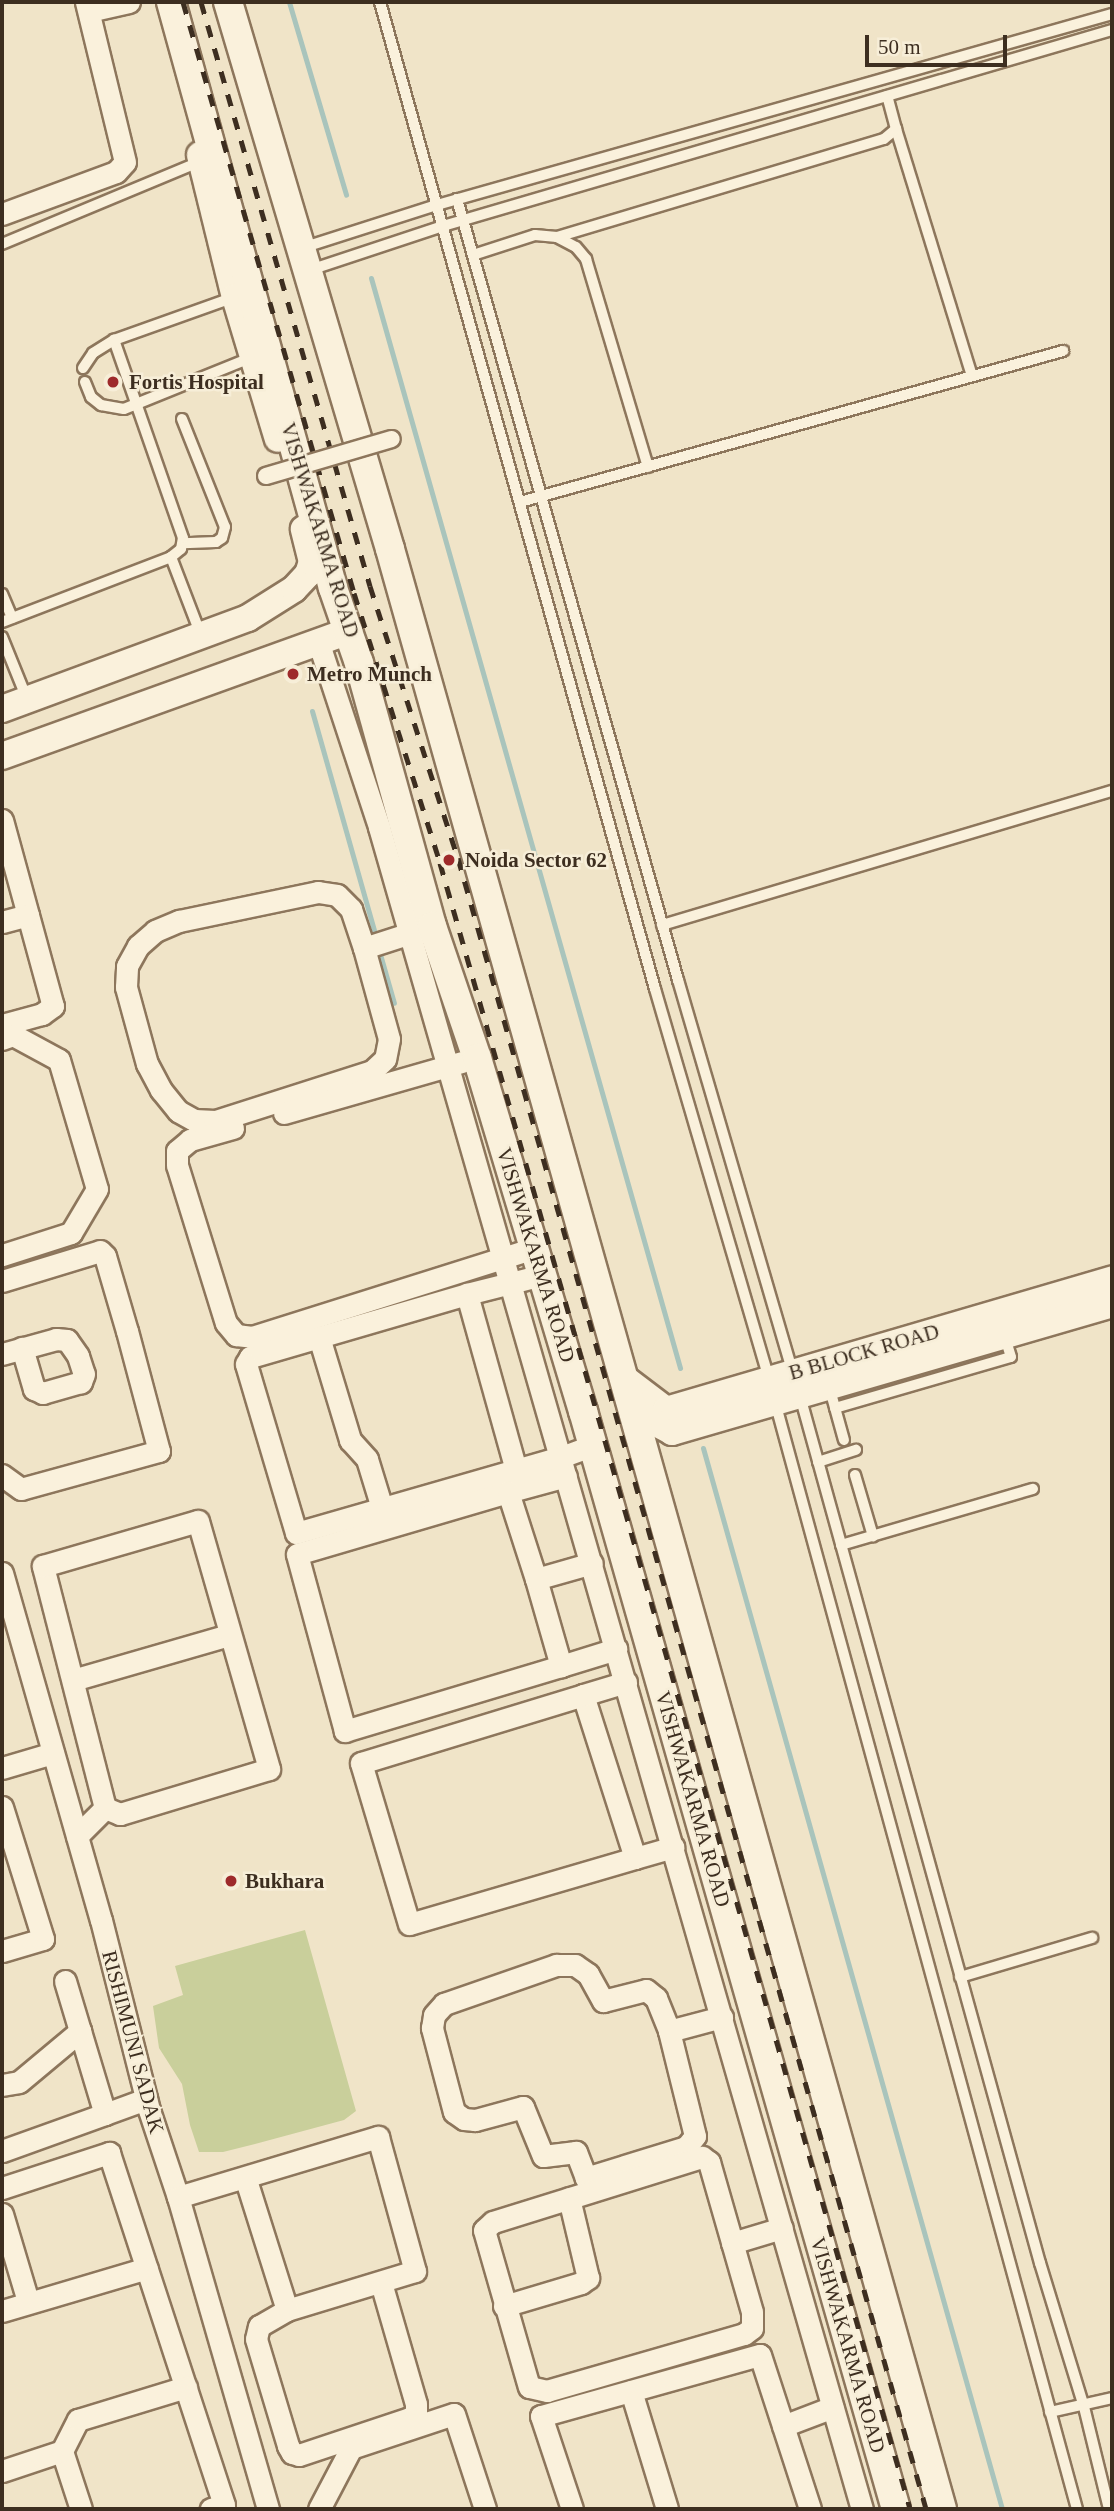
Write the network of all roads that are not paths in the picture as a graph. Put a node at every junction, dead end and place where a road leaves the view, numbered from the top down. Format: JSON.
{"nodes":[{"id":1,"x":129,"y":2,"type":"edge"},
{"id":2,"x":157,"y":2,"type":"edge"},
{"id":3,"x":171,"y":2,"type":"edge"},
{"id":4,"x":228,"y":2,"type":"edge"},
{"id":5,"x":380,"y":2,"type":"edge"},
{"id":6,"x":88,"y":7,"type":"edge"},
{"id":7,"x":1112,"y":14,"type":"edge"},
{"id":8,"x":1112,"y":30,"type":"edge"},
{"id":9,"x":887,"y":96,"type":"junction"},
{"id":10,"x":896,"y":129,"type":"junction"},
{"id":11,"x":202,"y":147,"type":"junction"},
{"id":12,"x":457,"y":199,"type":"junction"},
{"id":13,"x":437,"y":205,"type":"junction"},
{"id":14,"x":2,"y":214,"type":"edge"},
{"id":15,"x":463,"y":220,"type":"junction"},
{"id":16,"x":443,"y":226,"type":"junction"},
{"id":17,"x":557,"y":237,"type":"junction"},
{"id":18,"x":2,"y":244,"type":"edge"},
{"id":19,"x":473,"y":256,"type":"junction"},
{"id":20,"x":302,"y":260,"type":"junction"},
{"id":21,"x":243,"y":294,"type":"junction"},
{"id":22,"x":114,"y":340,"type":"junction"},
{"id":23,"x":1063,"y":351,"type":"dead end"},
{"id":24,"x":261,"y":353,"type":"junction"},
{"id":25,"x":83,"y":368,"type":"dead end"},
{"id":26,"x":972,"y":376,"type":"junction"},
{"id":27,"x":85,"y":382,"type":"dead end"},
{"id":28,"x":138,"y":406,"type":"junction"},
{"id":29,"x":182,"y":419,"type":"dead end"},
{"id":30,"x":391,"y":439,"type":"dead end"},
{"id":31,"x":648,"y":467,"type":"junction"},
{"id":32,"x":266,"y":476,"type":"dead end"},
{"id":33,"x":541,"y":496,"type":"junction"},
{"id":34,"x":520,"y":502,"type":"junction"},
{"id":35,"x":183,"y":543,"type":"junction"},
{"id":36,"x":171,"y":557,"type":"junction"},
{"id":37,"x":2,"y":594,"type":"edge"},
{"id":38,"x":7,"y":620,"type":"edge"},
{"id":39,"x":349,"y":631,"type":"junction"},
{"id":40,"x":201,"y":635,"type":"junction"},
{"id":41,"x":2,"y":637,"type":"edge"},
{"id":42,"x":318,"y":641,"type":"junction"},
{"id":43,"x":27,"y":699,"type":"junction"},
{"id":44,"x":2,"y":709,"type":"edge"},
{"id":45,"x":2,"y":756,"type":"edge"},
{"id":46,"x":1112,"y":791,"type":"edge"},
{"id":47,"x":2,"y":822,"type":"edge"},
{"id":48,"x":27,"y":915,"type":"junction"},
{"id":49,"x":2,"y":922,"type":"edge"},
{"id":50,"x":662,"y":925,"type":"junction"},
{"id":51,"x":421,"y":929,"type":"junction"},
{"id":52,"x":364,"y":948,"type":"junction"},
{"id":53,"x":2,"y":1025,"type":"edge"},
{"id":54,"x":2,"y":1039,"type":"edge"},
{"id":55,"x":477,"y":1058,"type":"junction"},
{"id":56,"x":448,"y":1066,"type":"junction"},
{"id":57,"x":2,"y":1255,"type":"edge"},
{"id":58,"x":504,"y":1258,"type":"junction"},
{"id":59,"x":538,"y":1262,"type":"junction"},
{"id":60,"x":1112,"y":1280,"type":"edge"},
{"id":61,"x":2,"y":1281,"type":"edge"},
{"id":62,"x":511,"y":1283,"type":"junction"},
{"id":63,"x":467,"y":1294,"type":"junction"},
{"id":64,"x":1112,"y":1304,"type":"edge"},
{"id":65,"x":319,"y":1337,"type":"junction"},
{"id":66,"x":624,"y":1378,"type":"junction"},
{"id":67,"x":784,"y":1387,"type":"junction"},
{"id":68,"x":832,"y":1397,"type":"junction"},
{"id":69,"x":633,"y":1411,"type":"junction"},
{"id":70,"x":844,"y":1440,"type":"dead end"},
{"id":71,"x":592,"y":1446,"type":"junction"},
{"id":72,"x":856,"y":1450,"type":"dead end"},
{"id":73,"x":818,"y":1462,"type":"junction"},
{"id":74,"x":564,"y":1466,"type":"junction"},
{"id":75,"x":516,"y":1470,"type":"junction"},
{"id":76,"x":2,"y":1475,"type":"edge"},
{"id":77,"x":855,"y":1475,"type":"dead end"},
{"id":78,"x":1033,"y":1489,"type":"dead end"},
{"id":79,"x":508,"y":1492,"type":"junction"},
{"id":80,"x":382,"y":1508,"type":"junction"},
{"id":81,"x":873,"y":1536,"type":"junction"},
{"id":82,"x":841,"y":1545,"type":"junction"},
{"id":83,"x":592,"y":1563,"type":"junction"},
{"id":84,"x":2,"y":1577,"type":"edge"},
{"id":85,"x":536,"y":1579,"type":"junction"},
{"id":86,"x":229,"y":1635,"type":"junction"},
{"id":87,"x":616,"y":1649,"type":"junction"},
{"id":88,"x":561,"y":1666,"type":"junction"},
{"id":89,"x":73,"y":1680,"type":"junction"},
{"id":90,"x":626,"y":1682,"type":"junction"},
{"id":91,"x":583,"y":1695,"type":"junction"},
{"id":92,"x":53,"y":1752,"type":"junction"},
{"id":93,"x":2,"y":1768,"type":"edge"},
{"id":94,"x":2,"y":1807,"type":"edge"},
{"id":95,"x":106,"y":1808,"type":"junction"},
{"id":96,"x":77,"y":1836,"type":"junction"},
{"id":97,"x":673,"y":1847,"type":"junction"},
{"id":98,"x":635,"y":1858,"type":"junction"},
{"id":99,"x":1092,"y":1938,"type":"dead end"},
{"id":100,"x":2,"y":1951,"type":"edge"},
{"id":101,"x":960,"y":1978,"type":"junction"},
{"id":102,"x":65,"y":1981,"type":"dead end"},
{"id":103,"x":722,"y":2017,"type":"junction"},
{"id":104,"x":80,"y":2031,"type":"junction"},
{"id":105,"x":669,"y":2031,"type":"junction"},
{"id":106,"x":2,"y":2085,"type":"edge"},
{"id":107,"x":146,"y":2099,"type":"junction"},
{"id":108,"x":105,"y":2114,"type":"junction"},
{"id":109,"x":2,"y":2151,"type":"edge"},
{"id":110,"x":847,"y":2171,"type":"junction"},
{"id":111,"x":245,"y":2177,"type":"junction"},
{"id":112,"x":802,"y":2186,"type":"junction"},
{"id":113,"x":2,"y":2188,"type":"edge"},
{"id":114,"x":178,"y":2197,"type":"junction"},
{"id":115,"x":569,"y":2198,"type":"junction"},
{"id":116,"x":2,"y":2214,"type":"edge"},
{"id":117,"x":859,"y":2214,"type":"junction"},
{"id":118,"x":782,"y":2228,"type":"junction"},
{"id":119,"x":814,"y":2228,"type":"junction"},
{"id":120,"x":732,"y":2243,"type":"junction"},
{"id":121,"x":146,"y":2268,"type":"junction"},
{"id":122,"x":381,"y":2283,"type":"junction"},
{"id":123,"x":28,"y":2301,"type":"junction"},
{"id":124,"x":504,"y":2306,"type":"junction"},
{"id":125,"x":287,"y":2310,"type":"junction"},
{"id":126,"x":2,"y":2311,"type":"edge"},
{"id":127,"x":186,"y":2387,"type":"junction"},
{"id":128,"x":631,"y":2391,"type":"junction"},
{"id":129,"x":1112,"y":2398,"type":"edge"},
{"id":130,"x":1084,"y":2406,"type":"junction"},
{"id":131,"x":833,"y":2407,"type":"junction"},
{"id":132,"x":1050,"y":2412,"type":"junction"},
{"id":133,"x":783,"y":2426,"type":"junction"},
{"id":134,"x":61,"y":2451,"type":"junction"},
{"id":135,"x":2,"y":2470,"type":"edge"},
{"id":136,"x":81,"y":2509,"type":"edge"},
{"id":137,"x":211,"y":2509,"type":"edge"},
{"id":138,"x":268,"y":2509,"type":"edge"},
{"id":139,"x":319,"y":2509,"type":"edge"},
{"id":140,"x":483,"y":2509,"type":"edge"},
{"id":141,"x":572,"y":2509,"type":"edge"},
{"id":142,"x":667,"y":2509,"type":"edge"},
{"id":143,"x":810,"y":2509,"type":"edge"},
{"id":144,"x":862,"y":2509,"type":"edge"},
{"id":145,"x":896,"y":2509,"type":"edge"},
{"id":146,"x":942,"y":2509,"type":"edge"},
{"id":147,"x":1077,"y":2509,"type":"edge"},
{"id":148,"x":1110,"y":2509,"type":"edge"}],
"edges":[{"from":1,"to":6,"type":"street"},
{"from":2,"to":11,"type":"street"},
{"from":3,"to":11,"type":"main road","name":"VISHWAKARMA ROAD"},
{"from":4,"to":20,"type":"main road"},
{"from":5,"to":13,"type":"lane"},
{"from":6,"to":14,"type":"street"},
{"from":7,"to":12,"type":"lane"},
{"from":8,"to":9,"type":"lane"},
{"from":9,"to":10,"type":"lane"},
{"from":9,"to":15,"type":"lane"},
{"from":10,"to":17,"type":"lane"},
{"from":10,"to":26,"type":"lane"},
{"from":11,"to":18,"type":"lane"},
{"from":11,"to":21,"type":"main road","name":"VISHWAKARMA ROAD"},
{"from":12,"to":13,"type":"lane"},
{"from":12,"to":15,"type":"lane"},
{"from":13,"to":16,"type":"lane"},
{"from":13,"to":20,"type":"lane"},
{"from":15,"to":16,"type":"lane"},
{"from":15,"to":19,"type":"lane"},
{"from":16,"to":20,"type":"lane"},
{"from":16,"to":34,"type":"lane"},
{"from":17,"to":19,"type":"lane"},
{"from":17,"to":31,"type":"lane"},
{"from":19,"to":33,"type":"lane"},
{"from":20,"to":66,"type":"main road"},
{"from":21,"to":22,"type":"lane"},
{"from":21,"to":24,"type":"main road","name":"VISHWAKARMA ROAD"},
{"from":22,"to":25,"type":"lane"},
{"from":22,"to":28,"type":"lane"},
{"from":23,"to":26,"type":"lane"},
{"from":24,"to":28,"type":"lane"},
{"from":24,"to":39,"type":"main road","name":"VISHWAKARMA ROAD"},
{"from":24,"to":40,"type":"street"},
{"from":26,"to":31,"type":"lane"},
{"from":27,"to":28,"type":"lane"},
{"from":28,"to":35,"type":"lane"},
{"from":29,"to":35,"type":"lane"},
{"from":30,"to":32,"type":"street","bridge":true},
{"from":31,"to":33,"type":"lane"},
{"from":33,"to":34,"type":"lane"},
{"from":33,"to":50,"type":"lane"},
{"from":34,"to":67,"type":"lane"},
{"from":35,"to":36,"type":"lane"},
{"from":36,"to":38,"type":"lane"},
{"from":36,"to":40,"type":"lane"},
{"from":37,"to":38,"type":"lane"},
{"from":39,"to":42,"type":"street"},
{"from":39,"to":51,"type":"main road","name":"VISHWAKARMA ROAD"},
{"from":40,"to":43,"type":"street"},
{"from":41,"to":43,"type":"lane"},
{"from":42,"to":45,"type":"street"},
{"from":42,"to":51,"type":"street"},
{"from":43,"to":44,"type":"street"},
{"from":46,"to":50,"type":"lane"},
{"from":47,"to":48,"type":"street"},
{"from":48,"to":49,"type":"street"},
{"from":48,"to":53,"type":"street"},
{"from":50,"to":67,"type":"lane"},
{"from":51,"to":52,"type":"street"},
{"from":51,"to":55,"type":"main road","name":"VISHWAKARMA ROAD"},
{"from":51,"to":56,"type":"street"},
{"from":52,"to":52,"type":"street"},
{"from":54,"to":57,"type":"street"},
{"from":55,"to":56,"type":"street"},
{"from":55,"to":59,"type":"main road","name":"VISHWAKARMA ROAD"},
{"from":56,"to":58,"type":"street"},
{"from":56,"to":58,"type":"street"},
{"from":58,"to":59,"type":"street"},
{"from":58,"to":62,"type":"street"},
{"from":59,"to":62,"type":"street"},
{"from":59,"to":71,"type":"main road","name":"VISHWAKARMA ROAD"},
{"from":60,"to":67,"type":"street","name":"B BLOCK ROAD"},
{"from":61,"to":76,"type":"street"},
{"from":62,"to":63,"type":"street"},
{"from":62,"to":74,"type":"street"},
{"from":63,"to":65,"type":"street"},
{"from":63,"to":75,"type":"street"},
{"from":64,"to":68,"type":"street"},
{"from":65,"to":80,"type":"street"},
{"from":65,"to":80,"type":"street"},
{"from":66,"to":67,"type":"street","name":"B BLOCK ROAD"},
{"from":66,"to":69,"type":"main road"},
{"from":67,"to":68,"type":"street"},
{"from":67,"to":69,"type":"street"},
{"from":67,"to":73,"type":"lane"},
{"from":67,"to":132,"type":"lane"},
{"from":68,"to":70,"type":"lane"},
{"from":69,"to":110,"type":"main road"},
{"from":71,"to":74,"type":"street"},
{"from":71,"to":112,"type":"main road","name":"VISHWAKARMA ROAD"},
{"from":72,"to":73,"type":"lane"},
{"from":73,"to":82,"type":"lane"},
{"from":74,"to":75,"type":"street"},
{"from":74,"to":79,"type":"street"},
{"from":74,"to":83,"type":"street"},
{"from":75,"to":80,"type":"street"},
{"from":77,"to":81,"type":"lane"},
{"from":78,"to":81,"type":"lane"},
{"from":79,"to":85,"type":"street"},
{"from":79,"to":88,"type":"street"},
{"from":81,"to":82,"type":"lane"},
{"from":82,"to":101,"type":"lane"},
{"from":83,"to":85,"type":"street"},
{"from":83,"to":87,"type":"street"},
{"from":84,"to":92,"type":"street","name":"RISHIMUNI SADAK"},
{"from":85,"to":88,"type":"street"},
{"from":86,"to":89,"type":"street"},
{"from":86,"to":89,"type":"street"},
{"from":86,"to":95,"type":"street"},
{"from":87,"to":88,"type":"street"},
{"from":87,"to":90,"type":"street"},
{"from":89,"to":95,"type":"street"},
{"from":90,"to":91,"type":"street"},
{"from":90,"to":97,"type":"street"},
{"from":91,"to":98,"type":"street"},
{"from":91,"to":98,"type":"street"},
{"from":92,"to":93,"type":"street"},
{"from":92,"to":96,"type":"street","name":"RISHIMUNI SADAK"},
{"from":94,"to":100,"type":"street"},
{"from":95,"to":96,"type":"street"},
{"from":96,"to":107,"type":"street","name":"RISHIMUNI SADAK"},
{"from":97,"to":98,"type":"street"},
{"from":97,"to":103,"type":"street"},
{"from":99,"to":101,"type":"lane"},
{"from":101,"to":130,"type":"lane"},
{"from":102,"to":104,"type":"street"},
{"from":103,"to":105,"type":"street"},
{"from":103,"to":118,"type":"street"},
{"from":104,"to":106,"type":"street"},
{"from":104,"to":108,"type":"street"},
{"from":105,"to":105,"type":"street"},
{"from":107,"to":108,"type":"street"},
{"from":107,"to":114,"type":"street","name":"RISHIMUNI SADAK"},
{"from":108,"to":109,"type":"street"},
{"from":110,"to":112,"type":"main road"},
{"from":110,"to":117,"type":"main road"},
{"from":111,"to":114,"type":"street"},
{"from":111,"to":122,"type":"street"},
{"from":111,"to":125,"type":"street"},
{"from":112,"to":119,"type":"main road","name":"VISHWAKARMA ROAD"},
{"from":113,"to":121,"type":"street"},
{"from":114,"to":138,"type":"street","name":"RISHIMUNI SADAK"},
{"from":115,"to":120,"type":"street"},
{"from":115,"to":124,"type":"street"},
{"from":115,"to":124,"type":"street"},
{"from":116,"to":123,"type":"street"},
{"from":117,"to":119,"type":"main road"},
{"from":117,"to":146,"type":"main road"},
{"from":118,"to":120,"type":"street"},
{"from":118,"to":131,"type":"street"},
{"from":119,"to":145,"type":"main road","name":"VISHWAKARMA ROAD"},
{"from":120,"to":124,"type":"street"},
{"from":121,"to":123,"type":"street"},
{"from":121,"to":127,"type":"street"},
{"from":122,"to":125,"type":"street"},
{"from":122,"to":125,"type":"street"},
{"from":123,"to":126,"type":"street"},
{"from":127,"to":134,"type":"street"},
{"from":127,"to":137,"type":"street"},
{"from":128,"to":133,"type":"street"},
{"from":128,"to":141,"type":"street"},
{"from":128,"to":142,"type":"street"},
{"from":129,"to":130,"type":"lane"},
{"from":130,"to":132,"type":"lane"},
{"from":130,"to":148,"type":"lane"},
{"from":131,"to":133,"type":"street"},
{"from":131,"to":144,"type":"street"},
{"from":132,"to":147,"type":"lane"},
{"from":133,"to":143,"type":"street"},
{"from":134,"to":135,"type":"street"},
{"from":134,"to":136,"type":"street"},
{"from":139,"to":140,"type":"street"}]}
